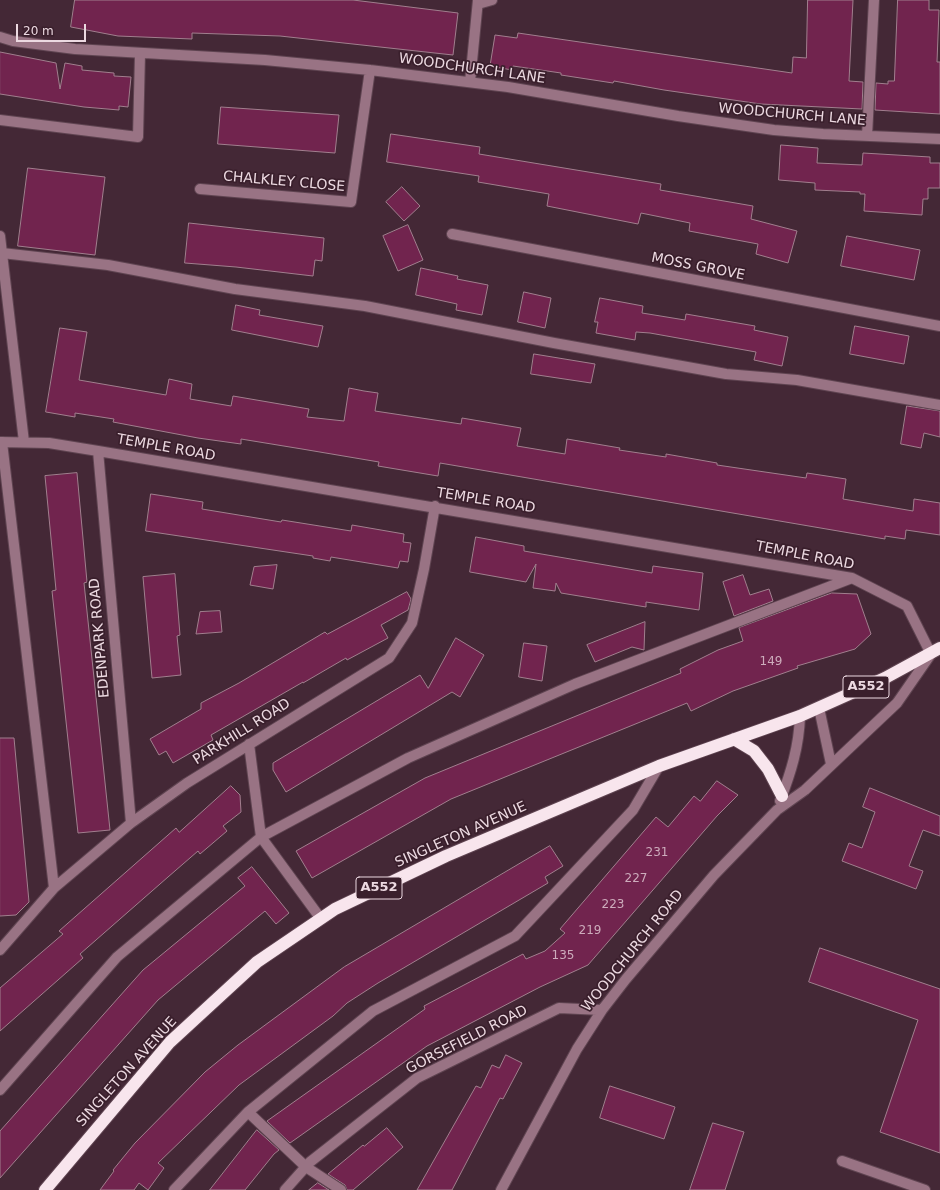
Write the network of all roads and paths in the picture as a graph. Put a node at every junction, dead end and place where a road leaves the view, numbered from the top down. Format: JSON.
{"nodes":[{"id":1,"x":492,"y":0,"type":"edge"},
{"id":2,"x":874,"y":0,"type":"edge"},
{"id":3,"x":478,"y":2,"type":"edge"},
{"id":4,"x":0,"y":37,"type":"edge"},
{"id":5,"x":140,"y":54,"type":"junction"},
{"id":6,"x":370,"y":70,"type":"junction"},
{"id":7,"x":470,"y":82,"type":"junction"},
{"id":8,"x":0,"y":120,"type":"edge"},
{"id":9,"x":867,"y":136,"type":"junction"},
{"id":10,"x":940,"y":139,"type":"edge"},
{"id":11,"x":200,"y":189,"type":"dead end"},
{"id":12,"x":452,"y":234,"type":"dead end"},
{"id":13,"x":0,"y":236,"type":"edge"},
{"id":14,"x":2,"y":253,"type":"junction"},
{"id":15,"x":940,"y":326,"type":"edge"},
{"id":16,"x":940,"y":405,"type":"edge"},
{"id":17,"x":1,"y":442,"type":"edge"},
{"id":18,"x":24,"y":442,"type":"junction"},
{"id":19,"x":98,"y":450,"type":"junction"},
{"id":20,"x":435,"y":506,"type":"junction"},
{"id":21,"x":852,"y":578,"type":"junction"},
{"id":22,"x":935,"y":651,"type":"edge"},
{"id":23,"x":819,"y":708,"type":"junction"},
{"id":24,"x":800,"y":716,"type":"junction"},
{"id":25,"x":734,"y":740,"type":"junction"},
{"id":26,"x":249,"y":744,"type":"junction"},
{"id":27,"x":831,"y":764,"type":"junction"},
{"id":28,"x":659,"y":766,"type":"junction"},
{"id":29,"x":782,"y":796,"type":"junction"},
{"id":30,"x":777,"y":810,"type":"junction"},
{"id":31,"x":131,"y":823,"type":"junction"},
{"id":32,"x":261,"y":837,"type":"junction"},
{"id":33,"x":54,"y":888,"type":"junction"},
{"id":34,"x":321,"y":919,"type":"junction"},
{"id":35,"x":0,"y":950,"type":"edge"},
{"id":36,"x":602,"y":1010,"type":"junction"},
{"id":37,"x":0,"y":1090,"type":"edge"},
{"id":38,"x":248,"y":1112,"type":"junction"},
{"id":39,"x":842,"y":1161,"type":"dead end"},
{"id":40,"x":306,"y":1166,"type":"junction"},
{"id":41,"x":45,"y":1190,"type":"edge"},
{"id":42,"x":174,"y":1190,"type":"edge"},
{"id":43,"x":285,"y":1190,"type":"edge"},
{"id":44,"x":341,"y":1190,"type":"edge"},
{"id":45,"x":501,"y":1190,"type":"edge"},
{"id":46,"x":925,"y":1190,"type":"edge"}],
"edges":[{"from":1,"to":3,"type":"street"},
{"from":2,"to":9,"type":"street"},
{"from":3,"to":7,"type":"street"},
{"from":4,"to":5,"type":"street","name":"WOODCHURCH LANE"},
{"from":5,"to":6,"type":"street","name":"WOODCHURCH LANE"},
{"from":5,"to":8,"type":"street"},
{"from":6,"to":7,"type":"street","name":"WOODCHURCH LANE"},
{"from":6,"to":11,"type":"street","name":"CHALKLEY CLOSE"},
{"from":7,"to":9,"type":"street","name":"WOODCHURCH LANE"},
{"from":9,"to":10,"type":"street","name":"WOODCHURCH LANE"},
{"from":12,"to":15,"type":"street","name":"MOSS GROVE"},
{"from":13,"to":14,"type":"street"},
{"from":14,"to":16,"type":"street"},
{"from":14,"to":18,"type":"street"},
{"from":17,"to":18,"type":"street","name":"TEMPLE ROAD"},
{"from":17,"to":33,"type":"street"},
{"from":18,"to":19,"type":"street","name":"TEMPLE ROAD"},
{"from":19,"to":20,"type":"street","name":"TEMPLE ROAD"},
{"from":19,"to":31,"type":"street","name":"EDENPARK ROAD"},
{"from":20,"to":21,"type":"street","name":"TEMPLE ROAD"},
{"from":20,"to":26,"type":"street","name":"PARKHILL ROAD"},
{"from":21,"to":22,"type":"street","name":"TEMPLE ROAD"},
{"from":21,"to":32,"type":"street"},
{"from":22,"to":23,"type":"highway","number":"A552"},
{"from":22,"to":27,"type":"street","name":"WOODCHURCH ROAD"},
{"from":23,"to":24,"type":"highway","number":"A552"},
{"from":23,"to":27,"type":"street"},
{"from":24,"to":25,"type":"highway","name":"SINGLETON AVENUE","number":"A552"},
{"from":24,"to":29,"type":"street","name":"WOODCHURCH ROAD"},
{"from":25,"to":28,"type":"highway","name":"SINGLETON AVENUE","number":"A552"},
{"from":25,"to":29,"type":"highway"},
{"from":26,"to":31,"type":"street","name":"PARKHILL ROAD"},
{"from":26,"to":32,"type":"street"},
{"from":27,"to":30,"type":"street","name":"WOODCHURCH ROAD"},
{"from":28,"to":34,"type":"highway","name":"SINGLETON AVENUE","number":"A552"},
{"from":28,"to":38,"type":"street"},
{"from":29,"to":30,"type":"street","name":"WOODCHURCH ROAD"},
{"from":30,"to":36,"type":"street","name":"WOODCHURCH ROAD"},
{"from":31,"to":33,"type":"street","name":"PARKHILL ROAD"},
{"from":32,"to":34,"type":"street"},
{"from":32,"to":37,"type":"street"},
{"from":33,"to":35,"type":"street","name":"PARKHILL ROAD"},
{"from":34,"to":41,"type":"highway","name":"SINGLETON AVENUE","number":"A552"},
{"from":36,"to":40,"type":"street","name":"GORSEFIELD ROAD"},
{"from":36,"to":45,"type":"street","name":"WOODCHURCH ROAD"},
{"from":38,"to":40,"type":"street"},
{"from":38,"to":42,"type":"street"},
{"from":39,"to":46,"type":"street"},
{"from":40,"to":43,"type":"street","name":"GORSEFIELD ROAD"},
{"from":40,"to":44,"type":"street"}]}
